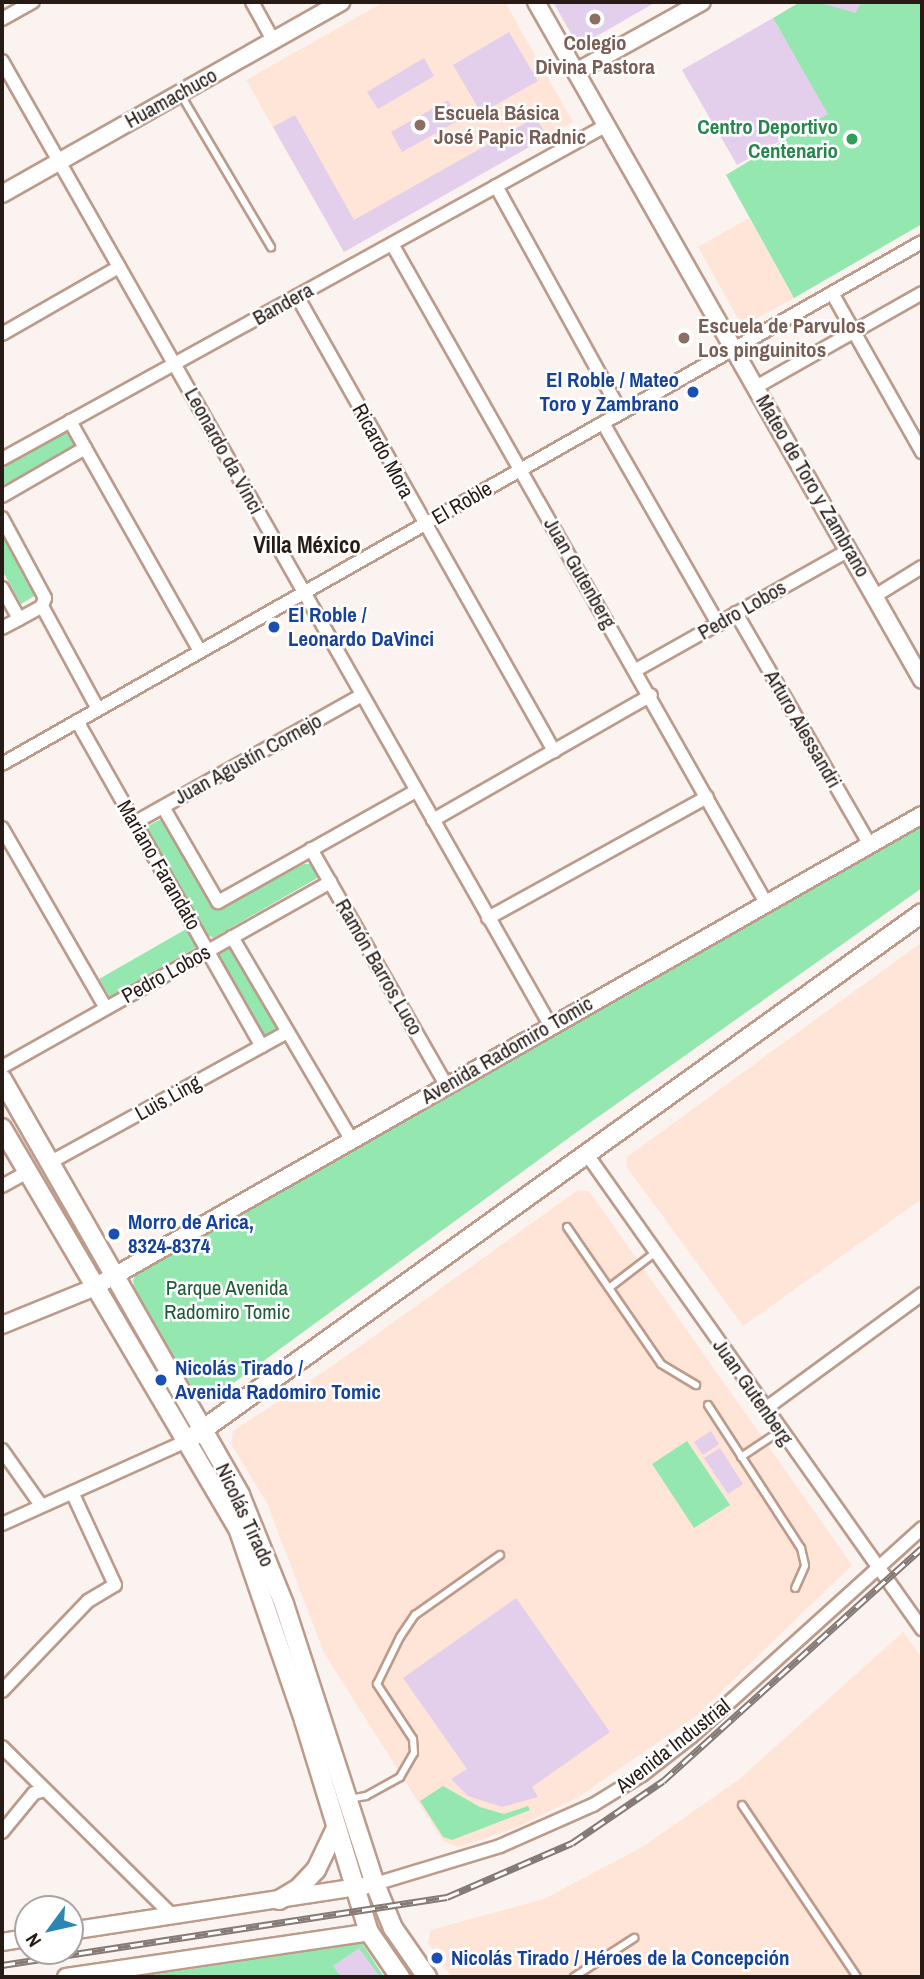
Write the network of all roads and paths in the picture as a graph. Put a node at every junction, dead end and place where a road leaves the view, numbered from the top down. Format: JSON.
{"nodes":[{"id":1,"x":33,"y":2,"type":"edge"},
{"id":2,"x":252,"y":2,"type":"edge"},
{"id":3,"x":341,"y":2,"type":"edge"},
{"id":4,"x":536,"y":2,"type":"edge"},
{"id":5,"x":702,"y":2,"type":"edge"},
{"id":6,"x":2,"y":19,"type":"edge"},
{"id":7,"x":273,"y":40,"type":"junction"},
{"id":8,"x":2,"y":61,"type":"edge"},
{"id":9,"x":576,"y":72,"type":"junction"},
{"id":10,"x":180,"y":93,"type":"junction"},
{"id":11,"x":607,"y":125,"type":"junction"},
{"id":12,"x":59,"y":162,"type":"junction"},
{"id":13,"x":496,"y":186,"type":"junction"},
{"id":14,"x":2,"y":194,"type":"edge"},
{"id":15,"x":392,"y":244,"type":"junction"},
{"id":16,"x":921,"y":244,"type":"edge"},
{"id":17,"x":271,"y":247,"type":"dead end"},
{"id":18,"x":119,"y":267,"type":"junction"},
{"id":19,"x":832,"y":293,"type":"junction"},
{"id":20,"x":922,"y":293,"type":"edge"},
{"id":21,"x":297,"y":296,"type":"junction"},
{"id":22,"x":855,"y":331,"type":"junction"},
{"id":23,"x":2,"y":334,"type":"edge"},
{"id":24,"x":734,"y":348,"type":"junction"},
{"id":25,"x":175,"y":363,"type":"junction"},
{"id":26,"x":756,"y":387,"type":"junction"},
{"id":27,"x":621,"y":412,"type":"junction"},
{"id":28,"x":70,"y":421,"type":"junction"},
{"id":29,"x":603,"y":423,"type":"junction"},
{"id":30,"x":85,"y":448,"type":"junction"},
{"id":31,"x":922,"y":452,"type":"edge"},
{"id":32,"x":2,"y":459,"type":"edge"},
{"id":33,"x":521,"y":469,"type":"junction"},
{"id":34,"x":2,"y":496,"type":"edge"},
{"id":35,"x":2,"y":519,"type":"edge"},
{"id":36,"x":424,"y":524,"type":"junction"},
{"id":37,"x":849,"y":550,"type":"junction"},
{"id":38,"x":922,"y":567,"type":"edge"},
{"id":39,"x":2,"y":588,"type":"edge"},
{"id":40,"x":303,"y":593,"type":"junction"},
{"id":41,"x":875,"y":596,"type":"junction"},
{"id":42,"x":42,"y":606,"type":"junction"},
{"id":43,"x":736,"y":613,"type":"junction"},
{"id":44,"x":19,"y":618,"type":"junction"},
{"id":45,"x":718,"y":624,"type":"junction"},
{"id":46,"x":2,"y":628,"type":"edge"},
{"id":47,"x":200,"y":651,"type":"junction"},
{"id":48,"x":636,"y":670,"type":"junction"},
{"id":49,"x":922,"y":680,"type":"edge"},
{"id":50,"x":362,"y":695,"type":"junction"},
{"id":51,"x":650,"y":695,"type":"junction"},
{"id":52,"x":98,"y":709,"type":"junction"},
{"id":53,"x":77,"y":721,"type":"junction"},
{"id":54,"x":554,"y":751,"type":"junction"},
{"id":55,"x":2,"y":764,"type":"edge"},
{"id":56,"x":416,"y":791,"type":"junction"},
{"id":57,"x":707,"y":797,"type":"junction"},
{"id":58,"x":163,"y":807,"type":"junction"},
{"id":59,"x":922,"y":816,"type":"edge"},
{"id":60,"x":433,"y":820,"type":"junction"},
{"id":61,"x":134,"y":823,"type":"junction"},
{"id":62,"x":2,"y":828,"type":"edge"},
{"id":63,"x":870,"y":845,"type":"junction"},
{"id":64,"x":311,"y":849,"type":"junction"},
{"id":65,"x":330,"y":882,"type":"junction"},
{"id":66,"x":766,"y":903,"type":"junction"},
{"id":67,"x":922,"y":913,"type":"edge"},
{"id":68,"x":488,"y":918,"type":"junction"},
{"id":69,"x":232,"y":937,"type":"junction"},
{"id":70,"x":208,"y":951,"type":"junction"},
{"id":71,"x":106,"y":1008,"type":"junction"},
{"id":72,"x":550,"y":1025,"type":"junction"},
{"id":73,"x":287,"y":1032,"type":"junction"},
{"id":74,"x":262,"y":1046,"type":"junction"},
{"id":75,"x":2,"y":1066,"type":"edge"},
{"id":76,"x":2,"y":1079,"type":"edge"},
{"id":77,"x":446,"y":1085,"type":"junction"},
{"id":78,"x":2,"y":1128,"type":"edge"},
{"id":79,"x":351,"y":1139,"type":"junction"},
{"id":80,"x":586,"y":1153,"type":"junction"},
{"id":81,"x":49,"y":1163,"type":"junction"},
{"id":82,"x":27,"y":1172,"type":"junction"},
{"id":83,"x":2,"y":1186,"type":"edge"},
{"id":84,"x":567,"y":1227,"type":"dead end"},
{"id":85,"x":656,"y":1252,"type":"junction"},
{"id":86,"x":113,"y":1276,"type":"junction"},
{"id":87,"x":93,"y":1287,"type":"junction"},
{"id":88,"x":609,"y":1288,"type":"junction"},
{"id":89,"x":922,"y":1294,"type":"edge"},
{"id":90,"x":2,"y":1325,"type":"edge"},
{"id":91,"x":696,"y":1385,"type":"dead end"},
{"id":92,"x":708,"y":1405,"type":"dead end"},
{"id":93,"x":765,"y":1409,"type":"junction"},
{"id":94,"x":203,"y":1429,"type":"junction"},
{"id":95,"x":780,"y":1431,"type":"junction"},
{"id":96,"x":187,"y":1441,"type":"junction"},
{"id":97,"x":2,"y":1450,"type":"edge"},
{"id":98,"x":741,"y":1457,"type":"junction"},
{"id":99,"x":72,"y":1492,"type":"junction"},
{"id":100,"x":41,"y":1505,"type":"junction"},
{"id":101,"x":2,"y":1524,"type":"edge"},
{"id":102,"x":922,"y":1528,"type":"edge"},
{"id":103,"x":500,"y":1555,"type":"dead end"},
{"id":104,"x":877,"y":1569,"type":"junction"},
{"id":105,"x":795,"y":1588,"type":"dead end"},
{"id":106,"x":922,"y":1629,"type":"edge"},
{"id":107,"x":2,"y":1691,"type":"edge"},
{"id":108,"x":2,"y":1747,"type":"edge"},
{"id":109,"x":45,"y":1790,"type":"junction"},
{"id":110,"x":344,"y":1800,"type":"junction"},
{"id":111,"x":742,"y":1805,"type":"dead end"},
{"id":112,"x":337,"y":1828,"type":"junction"},
{"id":113,"x":2,"y":1832,"type":"edge"},
{"id":114,"x":375,"y":1884,"type":"junction"},
{"id":115,"x":354,"y":1888,"type":"junction"},
{"id":116,"x":279,"y":1900,"type":"junction"},
{"id":117,"x":173,"y":1916,"type":"junction"},
{"id":118,"x":84,"y":1929,"type":"edge"},
{"id":119,"x":369,"y":1932,"type":"junction"},
{"id":120,"x":634,"y":1938,"type":"dead end"},
{"id":121,"x":70,"y":1977,"type":"edge"},
{"id":122,"x":400,"y":1977,"type":"edge"},
{"id":123,"x":427,"y":1977,"type":"edge"},
{"id":124,"x":574,"y":1977,"type":"edge"},
{"id":125,"x":857,"y":1977,"type":"edge"}],
"edges":[{"from":1,"to":6,"type":"street"},
{"from":2,"to":7,"type":"street"},
{"from":3,"to":7,"type":"street","name":"Huamachuco"},
{"from":4,"to":9,"type":"street","name":"Mateo de Toro y Zambrano"},
{"from":5,"to":9,"type":"street"},
{"from":7,"to":10,"type":"street","name":"Huamachuco"},
{"from":8,"to":12,"type":"street","name":"Leonardo da Vinci"},
{"from":9,"to":11,"type":"street","name":"Mateo de Toro y Zambrano"},
{"from":10,"to":12,"type":"street","name":"Huamachuco"},
{"from":10,"to":17,"type":"lane"},
{"from":11,"to":13,"type":"street","name":"Bandera"},
{"from":11,"to":24,"type":"street","name":"Mateo de Toro y Zambrano"},
{"from":12,"to":14,"type":"street","name":"Huamachuco"},
{"from":12,"to":18,"type":"street","name":"Leonardo da Vinci"},
{"from":13,"to":15,"type":"street","name":"Bandera"},
{"from":13,"to":27,"type":"street"},
{"from":15,"to":21,"type":"street","name":"Bandera"},
{"from":15,"to":33,"type":"street","name":"Juan Gutenberg"},
{"from":16,"to":19,"type":"street","name":"El Roble"},
{"from":18,"to":23,"type":"street"},
{"from":18,"to":25,"type":"street","name":"Leonardo da Vinci"},
{"from":19,"to":22,"type":"street"},
{"from":19,"to":24,"type":"street","name":"El Roble"},
{"from":20,"to":22,"type":"street"},
{"from":21,"to":25,"type":"street","name":"Bandera"},
{"from":21,"to":36,"type":"street","name":"Ricardo Mora"},
{"from":22,"to":26,"type":"street"},
{"from":22,"to":31,"type":"street"},
{"from":24,"to":26,"type":"street","name":"Mateo de Toro y Zambrano"},
{"from":24,"to":27,"type":"street","name":"El Roble"},
{"from":25,"to":28,"type":"street","name":"Bandera"},
{"from":25,"to":40,"type":"street","name":"Leonardo da Vinci"},
{"from":26,"to":37,"type":"street","name":"Mateo de Toro y Zambrano"},
{"from":27,"to":29,"type":"street","name":"El Roble"},
{"from":28,"to":30,"type":"street"},
{"from":28,"to":32,"type":"street","name":"Bandera"},
{"from":29,"to":33,"type":"street","name":"El Roble"},
{"from":29,"to":45,"type":"street"},
{"from":30,"to":34,"type":"street"},
{"from":30,"to":47,"type":"street"},
{"from":33,"to":36,"type":"street","name":"El Roble"},
{"from":33,"to":48,"type":"street","name":"Juan Gutenberg"},
{"from":35,"to":42,"type":"street"},
{"from":36,"to":40,"type":"street","name":"El Roble"},
{"from":36,"to":54,"type":"street","name":"Ricardo Mora"},
{"from":37,"to":41,"type":"street","name":"Mateo de Toro y Zambrano"},
{"from":37,"to":43,"type":"street","name":"Pedro Lobos"},
{"from":38,"to":41,"type":"street"},
{"from":39,"to":44,"type":"street"},
{"from":40,"to":47,"type":"street","name":"El Roble"},
{"from":40,"to":50,"type":"street","name":"Leonardo da Vinci"},
{"from":41,"to":49,"type":"street","name":"Mateo de Toro y Zambrano"},
{"from":42,"to":44,"type":"street"},
{"from":42,"to":52,"type":"street"},
{"from":43,"to":45,"type":"street","name":"Pedro Lobos"},
{"from":43,"to":63,"type":"street","name":"Arturo Alessandri"},
{"from":44,"to":46,"type":"street"},
{"from":45,"to":48,"type":"street","name":"Pedro Lobos"},
{"from":47,"to":52,"type":"street","name":"El Roble"},
{"from":48,"to":51,"type":"street","name":"Juan Gutenberg"},
{"from":50,"to":56,"type":"street","name":"Leonardo da Vinci"},
{"from":50,"to":58,"type":"street","name":"Juan Agustín Cornejo"},
{"from":51,"to":54,"type":"street"},
{"from":51,"to":57,"type":"street","name":"Juan Gutenberg"},
{"from":52,"to":53,"type":"street","name":"El Roble"},
{"from":53,"to":55,"type":"street","name":"El Roble"},
{"from":53,"to":61,"type":"street","name":"Mariano Farandato"},
{"from":54,"to":60,"type":"street"},
{"from":56,"to":60,"type":"street","name":"Leonardo da Vinci"},
{"from":56,"to":64,"type":"street"},
{"from":57,"to":66,"type":"street","name":"Juan Gutenberg"},
{"from":57,"to":68,"type":"street"},
{"from":58,"to":61,"type":"street","name":"Juan Agustín Cornejo"},
{"from":58,"to":64,"type":"street","name":"Mariano Farandato"},
{"from":59,"to":63,"type":"street","name":"Avenida Radomiro Tomic"},
{"from":60,"to":68,"type":"street","name":"Leonardo da Vinci"},
{"from":61,"to":70,"type":"street","name":"Mariano Farandato"},
{"from":62,"to":71,"type":"street"},
{"from":63,"to":66,"type":"street","name":"Avenida Radomiro Tomic"},
{"from":64,"to":65,"type":"street","name":"Ramón Barros Luco"},
{"from":65,"to":69,"type":"street","name":"Pedro Lobos"},
{"from":65,"to":77,"type":"street","name":"Ramón Barros Luco"},
{"from":66,"to":72,"type":"street","name":"Avenida Radomiro Tomic"},
{"from":67,"to":80,"type":"main road"},
{"from":68,"to":72,"type":"street","name":"Leonardo da Vinci"},
{"from":69,"to":70,"type":"street","name":"Pedro Lobos"},
{"from":69,"to":73,"type":"street","name":"Mariano Farandato"},
{"from":70,"to":71,"type":"street","name":"Pedro Lobos"},
{"from":70,"to":74,"type":"street","name":"Mariano Farandato"},
{"from":71,"to":75,"type":"street","name":"Pedro Lobos"},
{"from":72,"to":77,"type":"street","name":"Avenida Radomiro Tomic"},
{"from":73,"to":74,"type":"street","name":"Luis Ling"},
{"from":73,"to":79,"type":"street","name":"Mariano Farandato"},
{"from":74,"to":81,"type":"street","name":"Luis Ling"},
{"from":76,"to":81,"type":"main road","name":"Nicolás Tirado"},
{"from":77,"to":79,"type":"street","name":"Avenida Radomiro Tomic"},
{"from":78,"to":82,"type":"main road","name":"Nicolás Tirado"},
{"from":79,"to":86,"type":"street","name":"Avenida Radomiro Tomic"},
{"from":80,"to":85,"type":"street","name":"Juan Gutenberg"},
{"from":80,"to":94,"type":"main road"},
{"from":81,"to":86,"type":"main road","name":"Nicolás Tirado"},
{"from":82,"to":83,"type":"street"},
{"from":82,"to":87,"type":"main road","name":"Nicolás Tirado"},
{"from":84,"to":88,"type":"lane"},
{"from":85,"to":88,"type":"lane"},
{"from":85,"to":93,"type":"street","name":"Juan Gutenberg"},
{"from":86,"to":87,"type":"street","name":"Avenida Radomiro Tomic"},
{"from":86,"to":94,"type":"main road","name":"Nicolás Tirado"},
{"from":87,"to":90,"type":"street","name":"Avenida Radomiro Tomic"},
{"from":87,"to":96,"type":"main road","name":"Nicolás Tirado"},
{"from":88,"to":91,"type":"lane"},
{"from":89,"to":93,"type":"street"},
{"from":92,"to":98,"type":"lane"},
{"from":93,"to":95,"type":"street","name":"Juan Gutenberg"},
{"from":94,"to":96,"type":"main road"},
{"from":94,"to":110,"type":"main road","name":"Nicolás Tirado"},
{"from":95,"to":98,"type":"lane"},
{"from":95,"to":104,"type":"street","name":"Juan Gutenberg"},
{"from":96,"to":99,"type":"street"},
{"from":96,"to":112,"type":"main road","name":"Nicolás Tirado"},
{"from":97,"to":100,"type":"street"},
{"from":98,"to":105,"type":"lane"},
{"from":99,"to":100,"type":"street"},
{"from":99,"to":107,"type":"street"},
{"from":100,"to":101,"type":"street"},
{"from":102,"to":104,"type":"street","name":"Avenida Industrial"},
{"from":103,"to":110,"type":"lane"},
{"from":104,"to":106,"type":"street","name":"Juan Gutenberg"},
{"from":104,"to":114,"type":"street","name":"Avenida Industrial"},
{"from":108,"to":109,"type":"street"},
{"from":109,"to":113,"type":"street"},
{"from":109,"to":117,"type":"street"},
{"from":110,"to":114,"type":"main road","name":"Nicolás Tirado"},
{"from":111,"to":125,"type":"lane"},
{"from":112,"to":115,"type":"main road","name":"Nicolás Tirado"},
{"from":112,"to":116,"type":"main road"},
{"from":114,"to":115,"type":"street"},
{"from":114,"to":123,"type":"main road","name":"Nicolás Tirado"},
{"from":115,"to":116,"type":"street"},
{"from":115,"to":119,"type":"main road","name":"Nicolás Tirado"},
{"from":116,"to":117,"type":"street"},
{"from":117,"to":118,"type":"street"},
{"from":119,"to":121,"type":"street"},
{"from":119,"to":122,"type":"main road","name":"Nicolás Tirado"},
{"from":120,"to":124,"type":"lane"}]}
